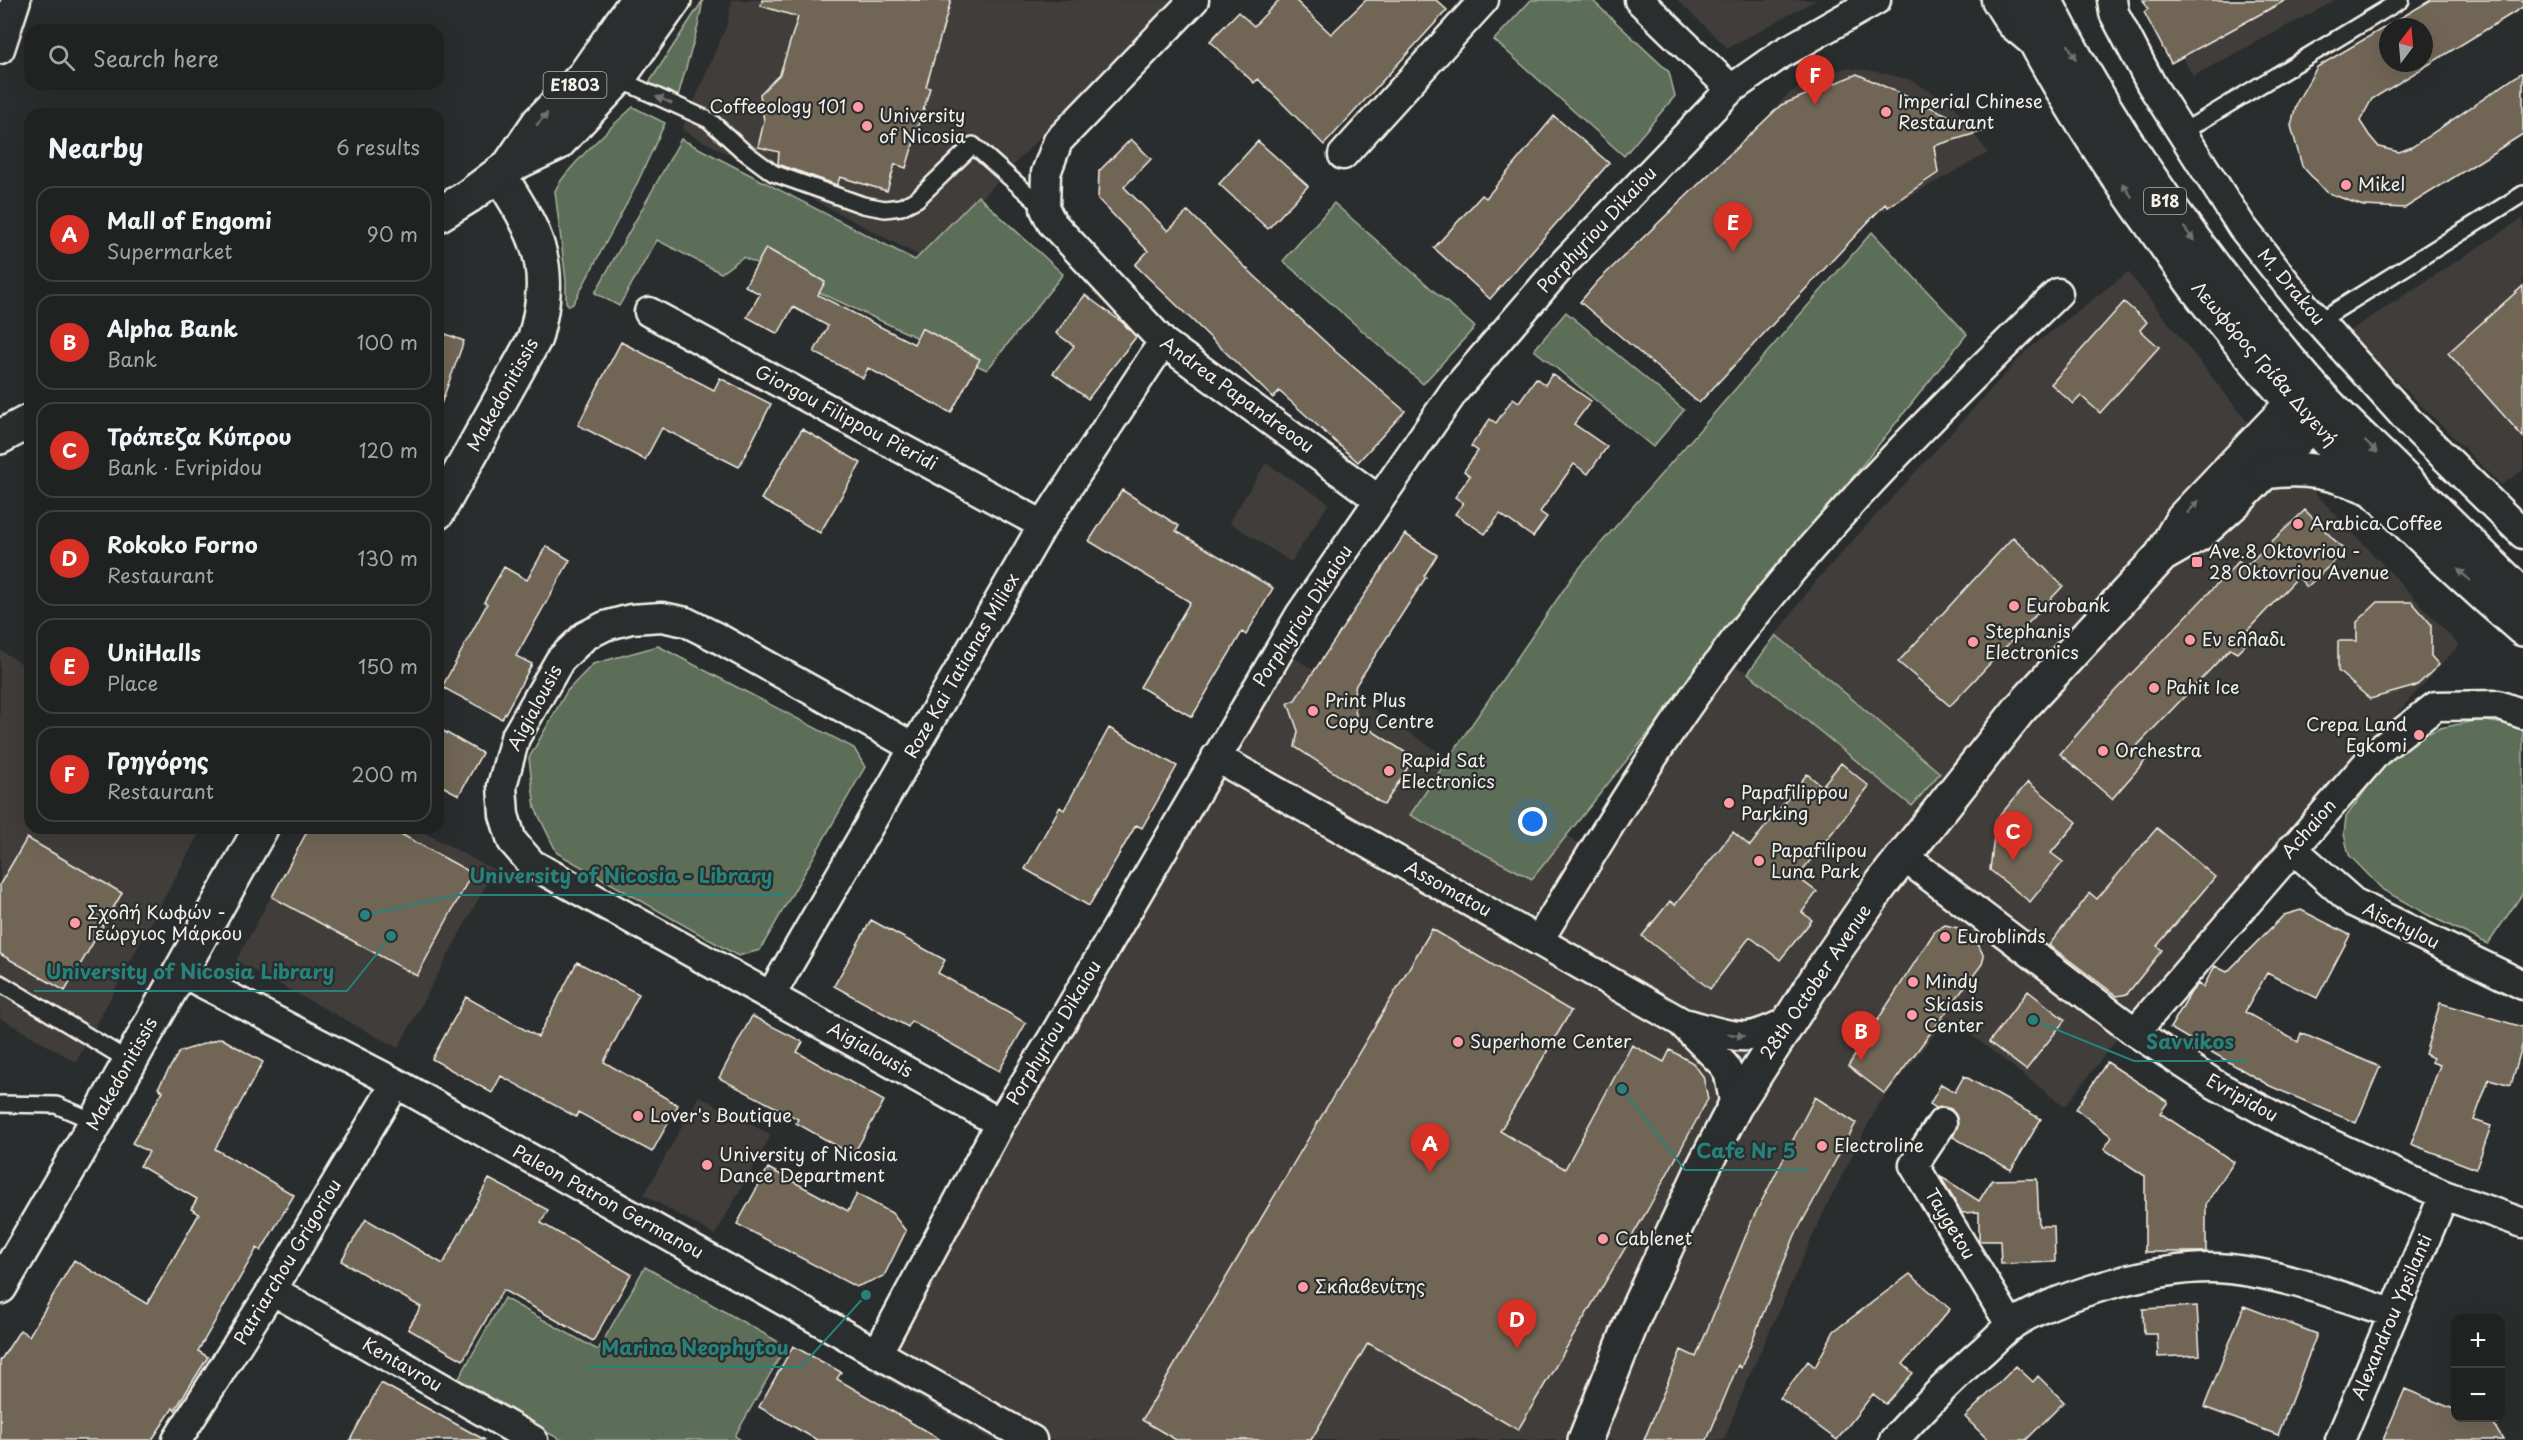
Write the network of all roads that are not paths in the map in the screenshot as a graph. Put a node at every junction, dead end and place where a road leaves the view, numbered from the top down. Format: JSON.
{"nodes":[{"id":1,"x":16,"y":0,"type":"edge"},
{"id":2,"x":637,"y":0,"type":"edge"},
{"id":3,"x":674,"y":0,"type":"edge"},
{"id":4,"x":1194,"y":0,"type":"edge"},
{"id":5,"x":1484,"y":0,"type":"edge"},
{"id":6,"x":1639,"y":0,"type":"edge"},
{"id":7,"x":1876,"y":0,"type":"edge"},
{"id":8,"x":1996,"y":0,"type":"edge"},
{"id":9,"x":2015,"y":0,"type":"edge"},
{"id":10,"x":2045,"y":0,"type":"edge"},
{"id":11,"x":2112,"y":0,"type":"edge"},
{"id":12,"x":2401,"y":0,"type":"edge"},
{"id":13,"x":2034,"y":41,"type":"junction"},
{"id":14,"x":0,"y":49,"type":"edge"},
{"id":15,"x":618,"y":79,"type":"junction"},
{"id":16,"x":1731,"y":89,"type":"junction"},
{"id":17,"x":2181,"y":133,"type":"junction"},
{"id":18,"x":1343,"y":154,"type":"dead end"},
{"id":19,"x":504,"y":170,"type":"junction"},
{"id":20,"x":2523,"y":194,"type":"edge"},
{"id":21,"x":1045,"y":209,"type":"junction"},
{"id":22,"x":444,"y":211,"type":"edge"},
{"id":23,"x":2058,"y":293,"type":"dead end"},
{"id":24,"x":650,"y":312,"type":"dead end"},
{"id":25,"x":2319,"y":321,"type":"junction"},
{"id":26,"x":1162,"y":342,"type":"junction"},
{"id":27,"x":2310,"y":404,"type":"junction"},
{"id":28,"x":24,"y":424,"type":"edge"},
{"id":29,"x":0,"y":436,"type":"edge"},
{"id":30,"x":2264,"y":472,"type":"junction"},
{"id":31,"x":2376,"y":490,"type":"junction"},
{"id":32,"x":1379,"y":500,"type":"junction"},
{"id":33,"x":444,"y":501,"type":"edge"},
{"id":34,"x":2519,"y":524,"type":"edge"},
{"id":35,"x":1043,"y":525,"type":"junction"},
{"id":36,"x":2161,"y":556,"type":"junction"},
{"id":37,"x":2523,"y":596,"type":"edge"},
{"id":38,"x":2523,"y":629,"type":"edge"},
{"id":39,"x":2523,"y":714,"type":"edge"},
{"id":40,"x":915,"y":748,"type":"junction"},
{"id":41,"x":1216,"y":757,"type":"junction"},
{"id":42,"x":258,"y":834,"type":"edge"},
{"id":43,"x":2292,"y":848,"type":"junction"},
{"id":44,"x":1903,"y":856,"type":"junction"},
{"id":45,"x":1539,"y":940,"type":"junction"},
{"id":46,"x":179,"y":971,"type":"junction"},
{"id":47,"x":0,"y":983,"type":"edge"},
{"id":48,"x":2523,"y":985,"type":"edge"},
{"id":49,"x":771,"y":996,"type":"junction"},
{"id":50,"x":1789,"y":1021,"type":"junction"},
{"id":51,"x":1681,"y":1022,"type":"junction"},
{"id":52,"x":2135,"y":1032,"type":"junction"},
{"id":53,"x":129,"y":1061,"type":"junction"},
{"id":54,"x":396,"y":1083,"type":"junction"},
{"id":55,"x":0,"y":1104,"type":"edge"},
{"id":56,"x":1735,"y":1106,"type":"junction"},
{"id":57,"x":96,"y":1122,"type":"junction"},
{"id":58,"x":1000,"y":1123,"type":"junction"},
{"id":59,"x":1942,"y":1123,"type":"dead end"},
{"id":60,"x":2444,"y":1195,"type":"junction"},
{"id":61,"x":2523,"y":1223,"type":"edge"},
{"id":62,"x":0,"y":1287,"type":"edge"},
{"id":63,"x":272,"y":1290,"type":"junction"},
{"id":64,"x":2392,"y":1313,"type":"junction"},
{"id":65,"x":2011,"y":1326,"type":"junction"},
{"id":66,"x":878,"y":1353,"type":"junction"},
{"id":67,"x":177,"y":1440,"type":"edge"},
{"id":68,"x":533,"y":1440,"type":"edge"},
{"id":69,"x":1032,"y":1440,"type":"edge"},
{"id":70,"x":1585,"y":1440,"type":"edge"},
{"id":71,"x":1894,"y":1440,"type":"edge"},
{"id":72,"x":2340,"y":1440,"type":"edge"}],
"edges":[{"from":1,"to":14,"type":"street"},
{"from":19,"to":2,"type":"main road","number":"E1803","one_way":true},
{"from":3,"to":15,"type":"main road","number":"E1803"},
{"from":4,"to":21,"type":"street"},
{"from":5,"to":18,"type":"street"},
{"from":6,"to":16,"type":"street"},
{"from":7,"to":16,"type":"street","name":"Porphyriou Dikaiou"},
{"from":8,"to":13,"type":"street"},
{"from":9,"to":13,"type":"main road","name":"Λεωφόρος Γρίβα Διγενή","number":"B18"},
{"from":10,"to":27,"type":"main road","name":"Λεωφόρος Γρίβα Διγενή","number":"B18","one_way":true},
{"from":11,"to":17,"type":"street","name":"M. Drakou"},
{"from":12,"to":17,"type":"lane"},
{"from":27,"to":13,"type":"main road","name":"Λεωφόρος Γρίβα Διγενή","number":"B18","one_way":true},
{"from":15,"to":19,"type":"main road","number":"E1803"},
{"from":21,"to":15,"type":"lane","one_way":true},
{"from":16,"to":32,"type":"street","name":"Porphyriou Dikaiou"},
{"from":17,"to":25,"type":"street","name":"M. Drakou"},
{"from":19,"to":22,"type":"main road"},
{"from":19,"to":33,"type":"main road","name":"Makedonitissis"},
{"from":20,"to":25,"type":"lane"},
{"from":21,"to":26,"type":"street","name":"Andrea Papandreoou"},
{"from":23,"to":45,"type":"street"},
{"from":24,"to":35,"type":"street","name":"Giorgou Filippou Pieridi"},
{"from":25,"to":34,"type":"street","name":"M. Drakou"},
{"from":26,"to":32,"type":"street","name":"Andrea Papandreoou"},
{"from":26,"to":35,"type":"street","name":"Roze Kai Tatianas Miliex"},
{"from":27,"to":30,"type":"main road","name":"28th October Avenue"},
{"from":27,"to":31,"type":"main road","name":"Λεωφόρος Γρίβα Διγενή","number":"B18"},
{"from":36,"to":27,"type":"main road","name":"28th October Avenue","one_way":true},
{"from":27,"to":37,"type":"main road","name":"Λεωφόρος Γρίβα Διγενή","number":"B18","one_way":true},
{"from":28,"to":29,"type":"main road"},
{"from":30,"to":31,"type":"main road"},
{"from":30,"to":36,"type":"main road","name":"28th October Avenue"},
{"from":38,"to":31,"type":"main road","name":"Λεωφόρος Γρίβα Διγενή","number":"B18","one_way":true},
{"from":32,"to":41,"type":"street","name":"Porphyriou Dikaiou"},
{"from":35,"to":40,"type":"street","name":"Roze Kai Tatianas Miliex"},
{"from":36,"to":44,"type":"main road","name":"28th October Avenue"},
{"from":39,"to":43,"type":"street","name":"Achaion"},
{"from":40,"to":49,"type":"street","name":"Roze Kai Tatianas Miliex"},
{"from":40,"to":49,"type":"street","name":"Aigialousis"},
{"from":41,"to":45,"type":"street","name":"Assomatou"},
{"from":41,"to":58,"type":"street","name":"Porphyriou Dikaiou"},
{"from":42,"to":46,"type":"main road","name":"Makedonitissis"},
{"from":43,"to":48,"type":"street","name":"Aischylou"},
{"from":43,"to":52,"type":"street","name":"Achaion"},
{"from":44,"to":50,"type":"main road","name":"28th October Avenue"},
{"from":44,"to":52,"type":"street","name":"Evripidou"},
{"from":45,"to":51,"type":"street","name":"Assomatou"},
{"from":46,"to":53,"type":"main road","name":"Makedonitissis"},
{"from":46,"to":54,"type":"street","name":"Paleon Patron Germanou"},
{"from":47,"to":53,"type":"lane"},
{"from":49,"to":58,"type":"street","name":"Aigialousis"},
{"from":51,"to":50,"type":"street","name":"Assomatou","one_way":true},
{"from":50,"to":56,"type":"main road","name":"28th October Avenue"},
{"from":51,"to":56,"type":"street","name":"Assomatou"},
{"from":52,"to":60,"type":"street","name":"Evripidou"},
{"from":53,"to":57,"type":"main road","name":"Makedonitissis"},
{"from":54,"to":63,"type":"street","name":"Patriarchou Grigoriou"},
{"from":54,"to":66,"type":"street","name":"Paleon Patron Germanou"},
{"from":55,"to":57,"type":"lane"},
{"from":56,"to":70,"type":"main road","name":"28th October Avenue"},
{"from":57,"to":62,"type":"main road","name":"Makedonitissis"},
{"from":58,"to":66,"type":"street","name":"Porphyriou Dikaiou"},
{"from":59,"to":65,"type":"street","name":"Taygetou"},
{"from":60,"to":61,"type":"street","name":"Evripidou"},
{"from":60,"to":64,"type":"street","name":"Alexandrou Ypsilanti"},
{"from":63,"to":67,"type":"street","name":"Patriarchou Grigoriou"},
{"from":63,"to":68,"type":"street","name":"Kentavrou"},
{"from":64,"to":65,"type":"street"},
{"from":64,"to":72,"type":"street","name":"Alexandrou Ypsilanti"},
{"from":65,"to":71,"type":"street"},
{"from":66,"to":69,"type":"street","name":"Paleon Patron Germanou"}]}
